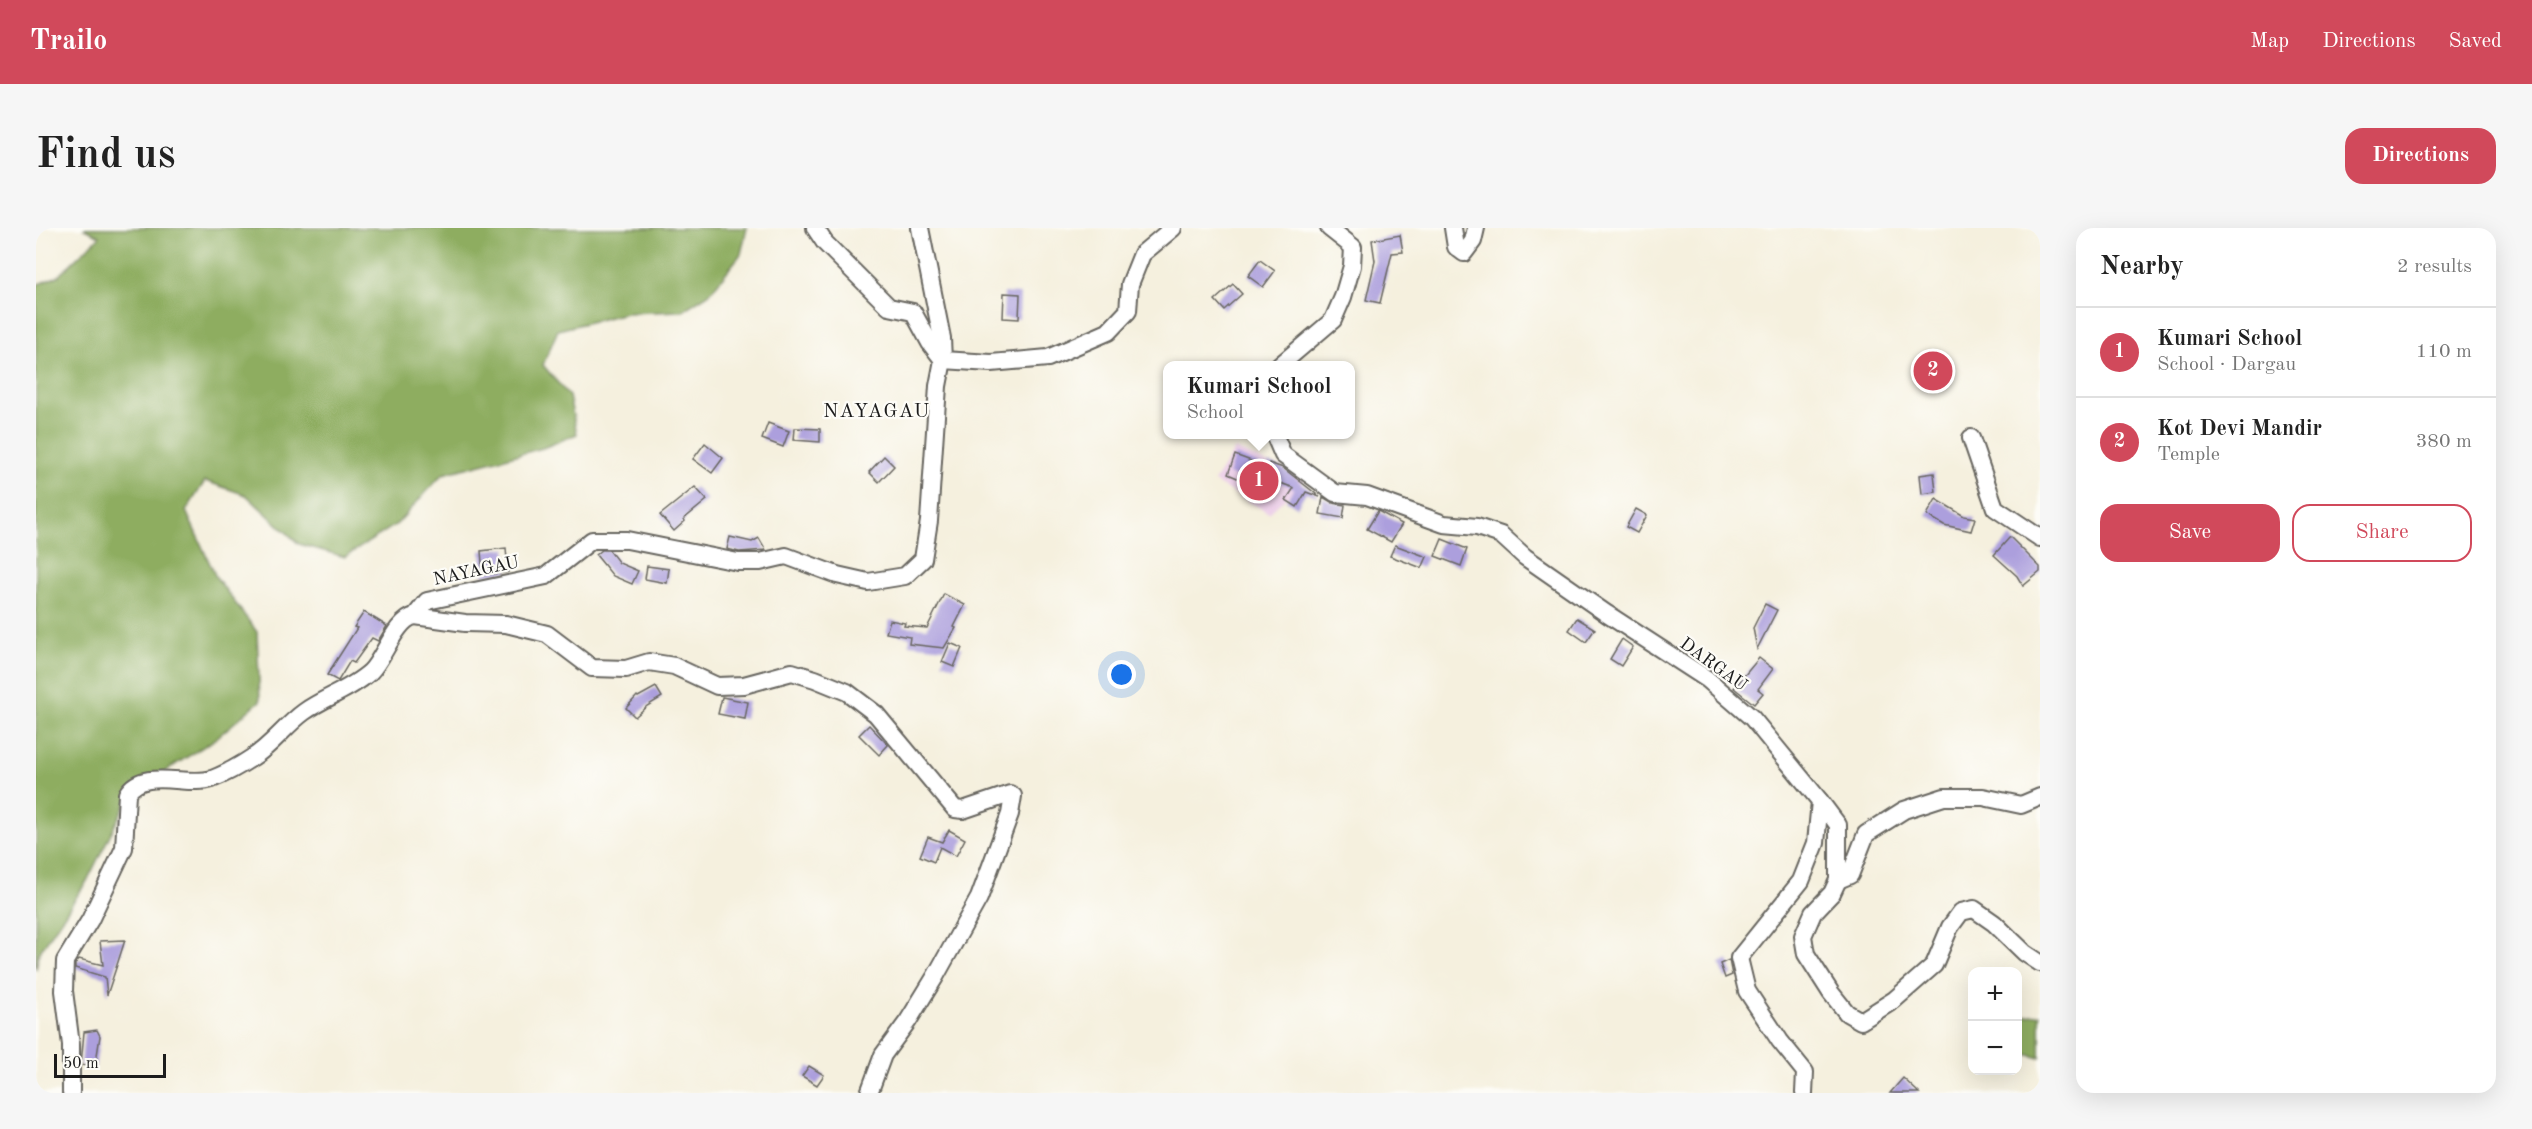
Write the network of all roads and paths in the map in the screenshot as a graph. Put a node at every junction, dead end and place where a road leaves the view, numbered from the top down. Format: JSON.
{"nodes":[{"id":1,"x":814,"y":228,"type":"edge"},
{"id":2,"x":920,"y":228,"type":"edge"},
{"id":3,"x":1173,"y":228,"type":"edge"},
{"id":4,"x":1329,"y":228,"type":"edge"},
{"id":5,"x":1453,"y":228,"type":"edge"},
{"id":6,"x":1476,"y":228,"type":"edge"},
{"id":7,"x":943,"y":360,"type":"junction"},
{"id":8,"x":1285,"y":361,"type":"edge"},
{"id":9,"x":1971,"y":438,"type":"dead end"},
{"id":10,"x":1276,"y":439,"type":"edge"},
{"id":11,"x":2040,"y":538,"type":"edge"},
{"id":12,"x":415,"y":616,"type":"junction"},
{"id":13,"x":2040,"y":797,"type":"edge"},
{"id":14,"x":1820,"y":801,"type":"junction"},
{"id":15,"x":1838,"y":880,"type":"junction"},
{"id":16,"x":2040,"y":963,"type":"edge"},
{"id":17,"x":71,"y":1093,"type":"edge"},
{"id":18,"x":869,"y":1093,"type":"edge"},
{"id":19,"x":1804,"y":1093,"type":"edge"}],
"edges":[{"from":1,"to":7,"type":"street"},
{"from":2,"to":7,"type":"street","name":"NAYAGAU"},
{"from":3,"to":7,"type":"street"},
{"from":4,"to":8,"type":"street"},
{"from":5,"to":6,"type":"street"},
{"from":7,"to":12,"type":"street","name":"NAYAGAU"},
{"from":9,"to":11,"type":"street"},
{"from":10,"to":14,"type":"street","name":"DARGAU"},
{"from":12,"to":17,"type":"street","name":"NAYAGAU"},
{"from":12,"to":18,"type":"street"},
{"from":13,"to":15,"type":"street"},
{"from":14,"to":15,"type":"street","name":"DARGAU"},
{"from":14,"to":19,"type":"street"},
{"from":15,"to":16,"type":"street"}]}
